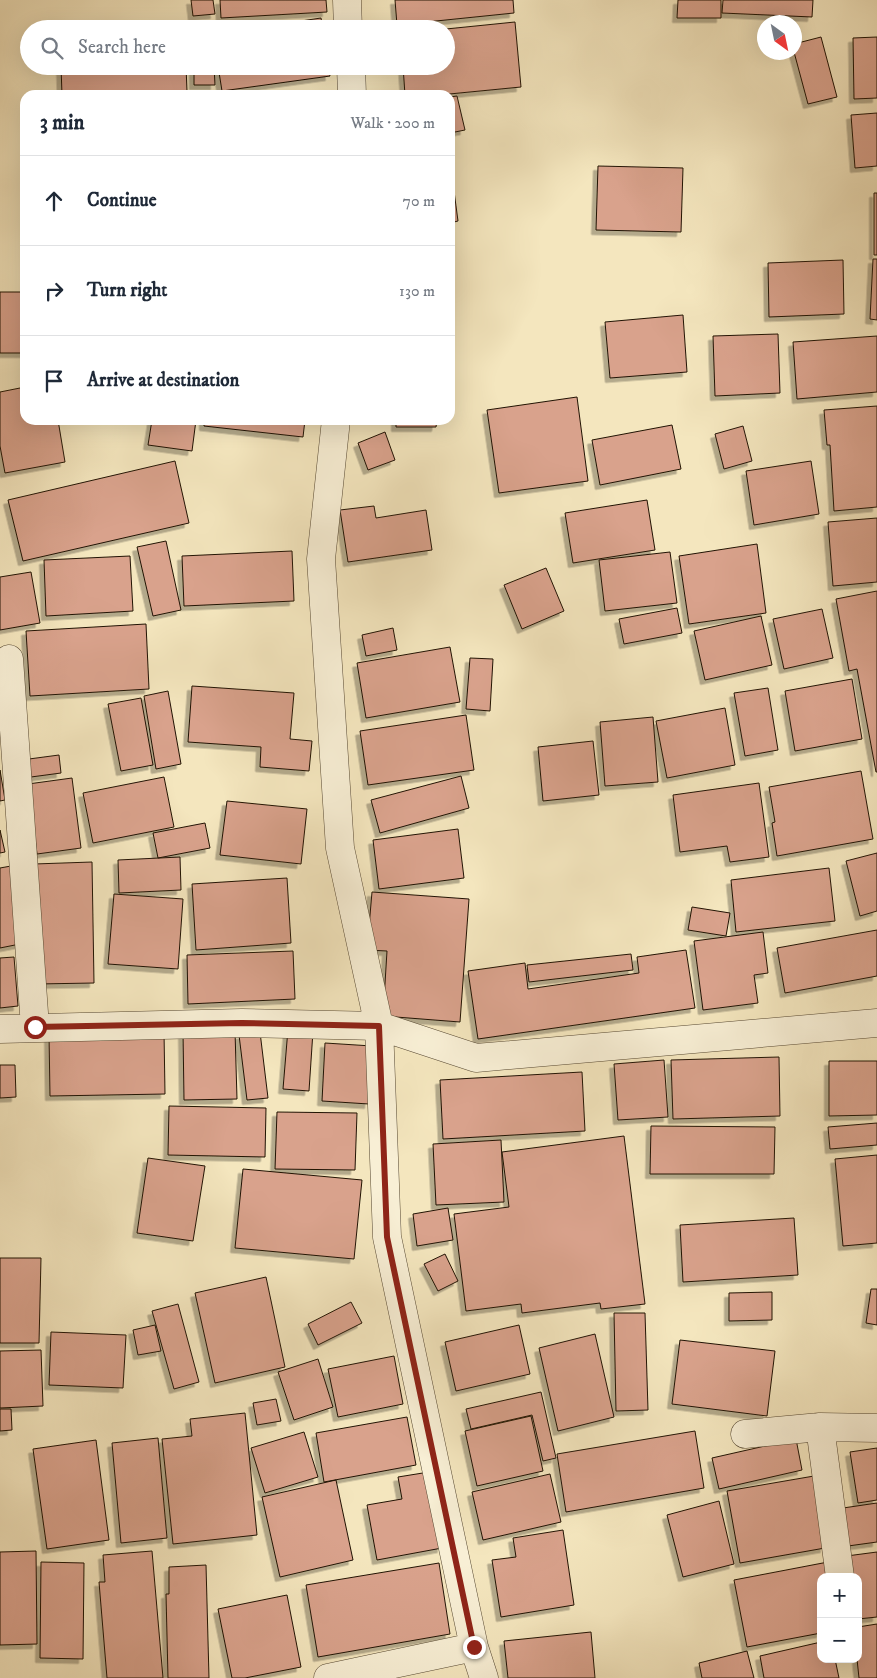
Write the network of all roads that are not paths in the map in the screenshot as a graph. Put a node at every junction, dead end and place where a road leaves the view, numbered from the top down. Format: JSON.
{"nodes":[{"id":1,"x":347,"y":0,"type":"edge"},
{"id":2,"x":348,"y":20,"type":"edge"},
{"id":3,"x":351,"y":75,"type":"edge"},
{"id":4,"x":352,"y":90,"type":"edge"},
{"id":5,"x":335,"y":425,"type":"edge"},
{"id":6,"x":8,"y":659,"type":"dead end"},
{"id":7,"x":877,"y":1023,"type":"edge"},
{"id":8,"x":379,"y":1026,"type":"junction"},
{"id":9,"x":35,"y":1027,"type":"junction"},
{"id":10,"x":0,"y":1028,"type":"edge"},
{"id":11,"x":820,"y":1427,"type":"junction"},
{"id":12,"x":877,"y":1428,"type":"edge"},
{"id":13,"x":745,"y":1434,"type":"dead end"},
{"id":14,"x":839,"y":1573,"type":"edge"},
{"id":15,"x":474,"y":1647,"type":"junction"},
{"id":16,"x":328,"y":1678,"type":"edge"},
{"id":17,"x":484,"y":1678,"type":"edge"}],
"edges":[{"from":1,"to":2,"type":"street"},
{"from":3,"to":4,"type":"street"},
{"from":5,"to":8,"type":"street"},
{"from":6,"to":9,"type":"street"},
{"from":7,"to":8,"type":"street"},
{"from":8,"to":9,"type":"street"},
{"from":8,"to":15,"type":"street"},
{"from":9,"to":10,"type":"street"},
{"from":11,"to":12,"type":"street"},
{"from":11,"to":13,"type":"street"},
{"from":11,"to":14,"type":"street"},
{"from":15,"to":16,"type":"street"},
{"from":15,"to":17,"type":"street"}]}
